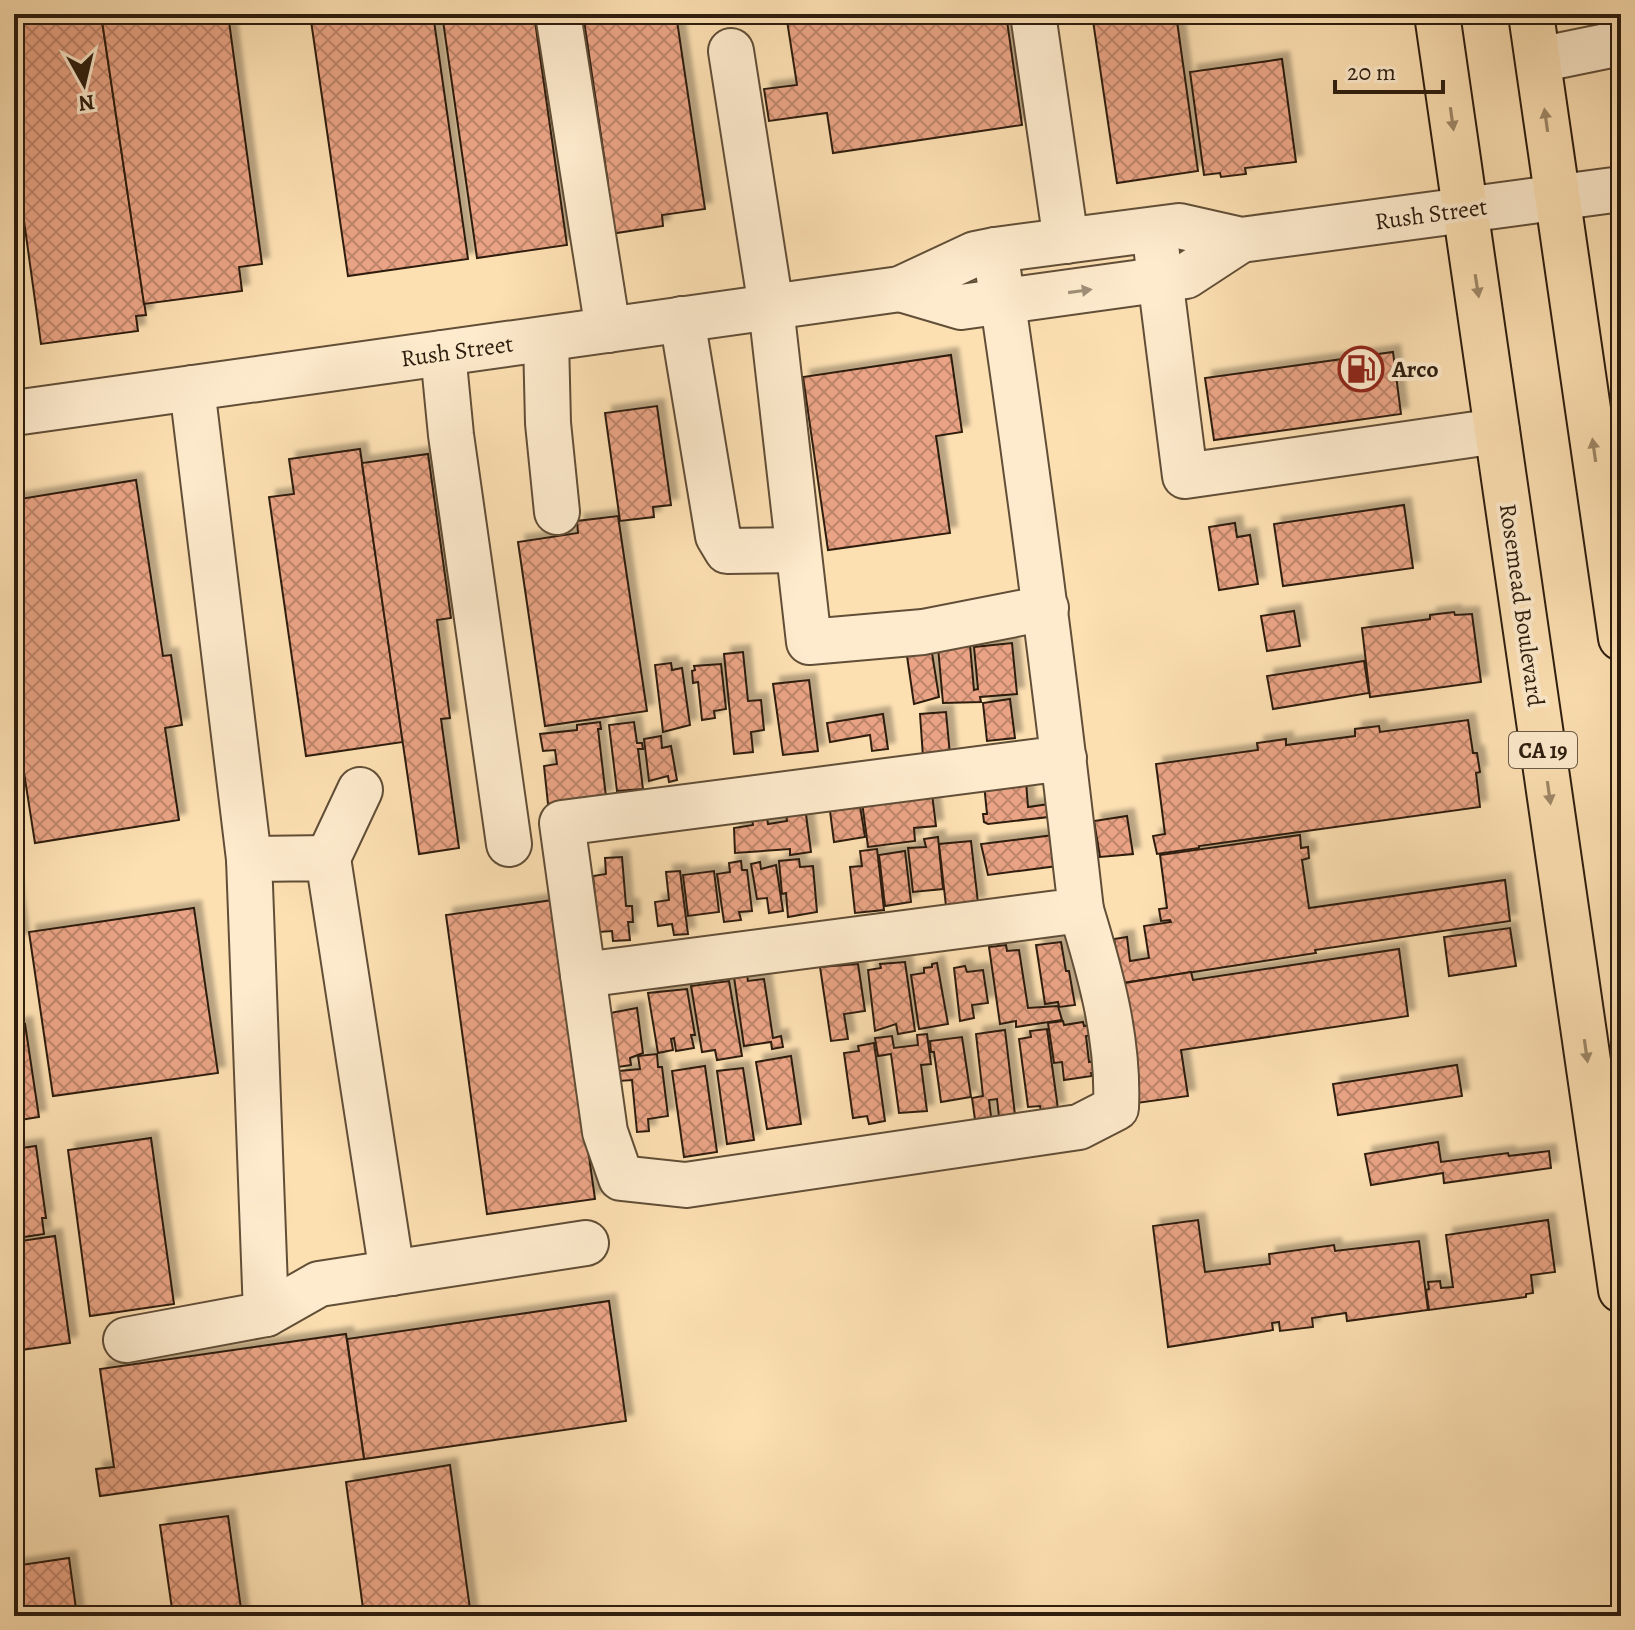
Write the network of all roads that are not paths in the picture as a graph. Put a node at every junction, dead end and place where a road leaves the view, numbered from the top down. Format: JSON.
{"nodes":[{"id":1,"x":558,"y":14,"type":"edge"},
{"id":2,"x":1033,"y":14,"type":"edge"},
{"id":3,"x":1437,"y":14,"type":"edge"},
{"id":4,"x":1531,"y":14,"type":"edge"},
{"id":5,"x":1621,"y":43,"type":"edge"},
{"id":6,"x":731,"y":51,"type":"dead end"},
{"id":7,"x":1538,"y":60,"type":"junction"},
{"id":8,"x":1621,"y":189,"type":"edge"},
{"id":9,"x":1558,"y":198,"type":"junction"},
{"id":10,"x":1464,"y":209,"type":"junction"},
{"id":11,"x":1154,"y":230,"type":"junction"},
{"id":12,"x":1241,"y":240,"type":"junction"},
{"id":13,"x":1066,"y":241,"type":"junction"},
{"id":14,"x":995,"y":250,"type":"junction"},
{"id":15,"x":1159,"y":279,"type":"junction"},
{"id":16,"x":900,"y":289,"type":"junction"},
{"id":17,"x":1002,"y":301,"type":"junction"},
{"id":18,"x":771,"y":307,"type":"junction"},
{"id":19,"x":682,"y":319,"type":"junction"},
{"id":20,"x":608,"y":330,"type":"junction"},
{"id":21,"x":546,"y":339,"type":"junction"},
{"id":22,"x":443,"y":353,"type":"junction"},
{"id":23,"x":192,"y":388,"type":"junction"},
{"id":24,"x":14,"y":413,"type":"edge"},
{"id":25,"x":1497,"y":431,"type":"junction"},
{"id":26,"x":557,"y":512,"type":"dead end"},
{"id":27,"x":798,"y":550,"type":"junction"},
{"id":28,"x":1046,"y":608,"type":"junction"},
{"id":29,"x":1621,"y":638,"type":"edge"},
{"id":30,"x":1064,"y":758,"type":"junction"},
{"id":31,"x":360,"y":790,"type":"dead end"},
{"id":32,"x":509,"y":844,"type":"dead end"},
{"id":33,"x":328,"y":858,"type":"junction"},
{"id":34,"x":249,"y":859,"type":"junction"},
{"id":35,"x":1081,"y":910,"type":"junction"},
{"id":36,"x":583,"y":975,"type":"junction"},
{"id":37,"x":586,"y":1243,"type":"dead end"},
{"id":38,"x":392,"y":1273,"type":"junction"},
{"id":39,"x":1621,"y":1290,"type":"edge"},
{"id":40,"x":266,"y":1314,"type":"junction"},
{"id":41,"x":126,"y":1340,"type":"dead end"}],
"edges":[{"from":1,"to":20,"type":"street"},
{"from":2,"to":13,"type":"street"},
{"from":3,"to":10,"type":"main road","name":"Rosemead Boulevard","number":"CA 19","one_way":true},
{"from":4,"to":7,"type":"main road"},
{"from":5,"to":7,"type":"street"},
{"from":6,"to":18,"type":"street"},
{"from":9,"to":7,"type":"main road","one_way":true},
{"from":8,"to":9,"type":"street","name":"Rush Street"},
{"from":9,"to":10,"type":"street","name":"Rush Street"},
{"from":29,"to":9,"type":"main road","one_way":true},
{"from":10,"to":12,"type":"street","name":"Rush Street"},
{"from":10,"to":25,"type":"main road","name":"Rosemead Boulevard","number":"CA 19","one_way":true},
{"from":11,"to":12,"type":"street","name":"Rush Street"},
{"from":11,"to":13,"type":"street","name":"Rush Street"},
{"from":11,"to":15,"type":"street"},
{"from":12,"to":15,"type":"street","name":"Rush Street"},
{"from":13,"to":14,"type":"street","name":"Rush Street"},
{"from":14,"to":16,"type":"street","name":"Rush Street"},
{"from":14,"to":17,"type":"street"},
{"from":17,"to":15,"type":"street","name":"Rush Street","one_way":true},
{"from":15,"to":25,"type":"street"},
{"from":16,"to":17,"type":"street","name":"Rush Street"},
{"from":16,"to":18,"type":"street","name":"Rush Street"},
{"from":17,"to":28,"type":"street"},
{"from":18,"to":19,"type":"street","name":"Rush Street"},
{"from":18,"to":27,"type":"street"},
{"from":19,"to":20,"type":"street","name":"Rush Street"},
{"from":19,"to":27,"type":"street"},
{"from":20,"to":21,"type":"street","name":"Rush Street"},
{"from":21,"to":22,"type":"street","name":"Rush Street"},
{"from":21,"to":26,"type":"street"},
{"from":22,"to":23,"type":"street","name":"Rush Street"},
{"from":22,"to":32,"type":"street"},
{"from":23,"to":24,"type":"street","name":"Rush Street"},
{"from":23,"to":34,"type":"street"},
{"from":25,"to":39,"type":"main road","name":"Rosemead Boulevard","number":"CA 19","one_way":true},
{"from":27,"to":28,"type":"street"},
{"from":28,"to":30,"type":"street"},
{"from":30,"to":35,"type":"street"},
{"from":30,"to":36,"type":"street"},
{"from":31,"to":33,"type":"street"},
{"from":33,"to":34,"type":"street"},
{"from":33,"to":38,"type":"street"},
{"from":34,"to":40,"type":"street"},
{"from":35,"to":36,"type":"street"},
{"from":35,"to":36,"type":"street"},
{"from":37,"to":38,"type":"street"},
{"from":38,"to":40,"type":"street"},
{"from":40,"to":41,"type":"street"}]}
